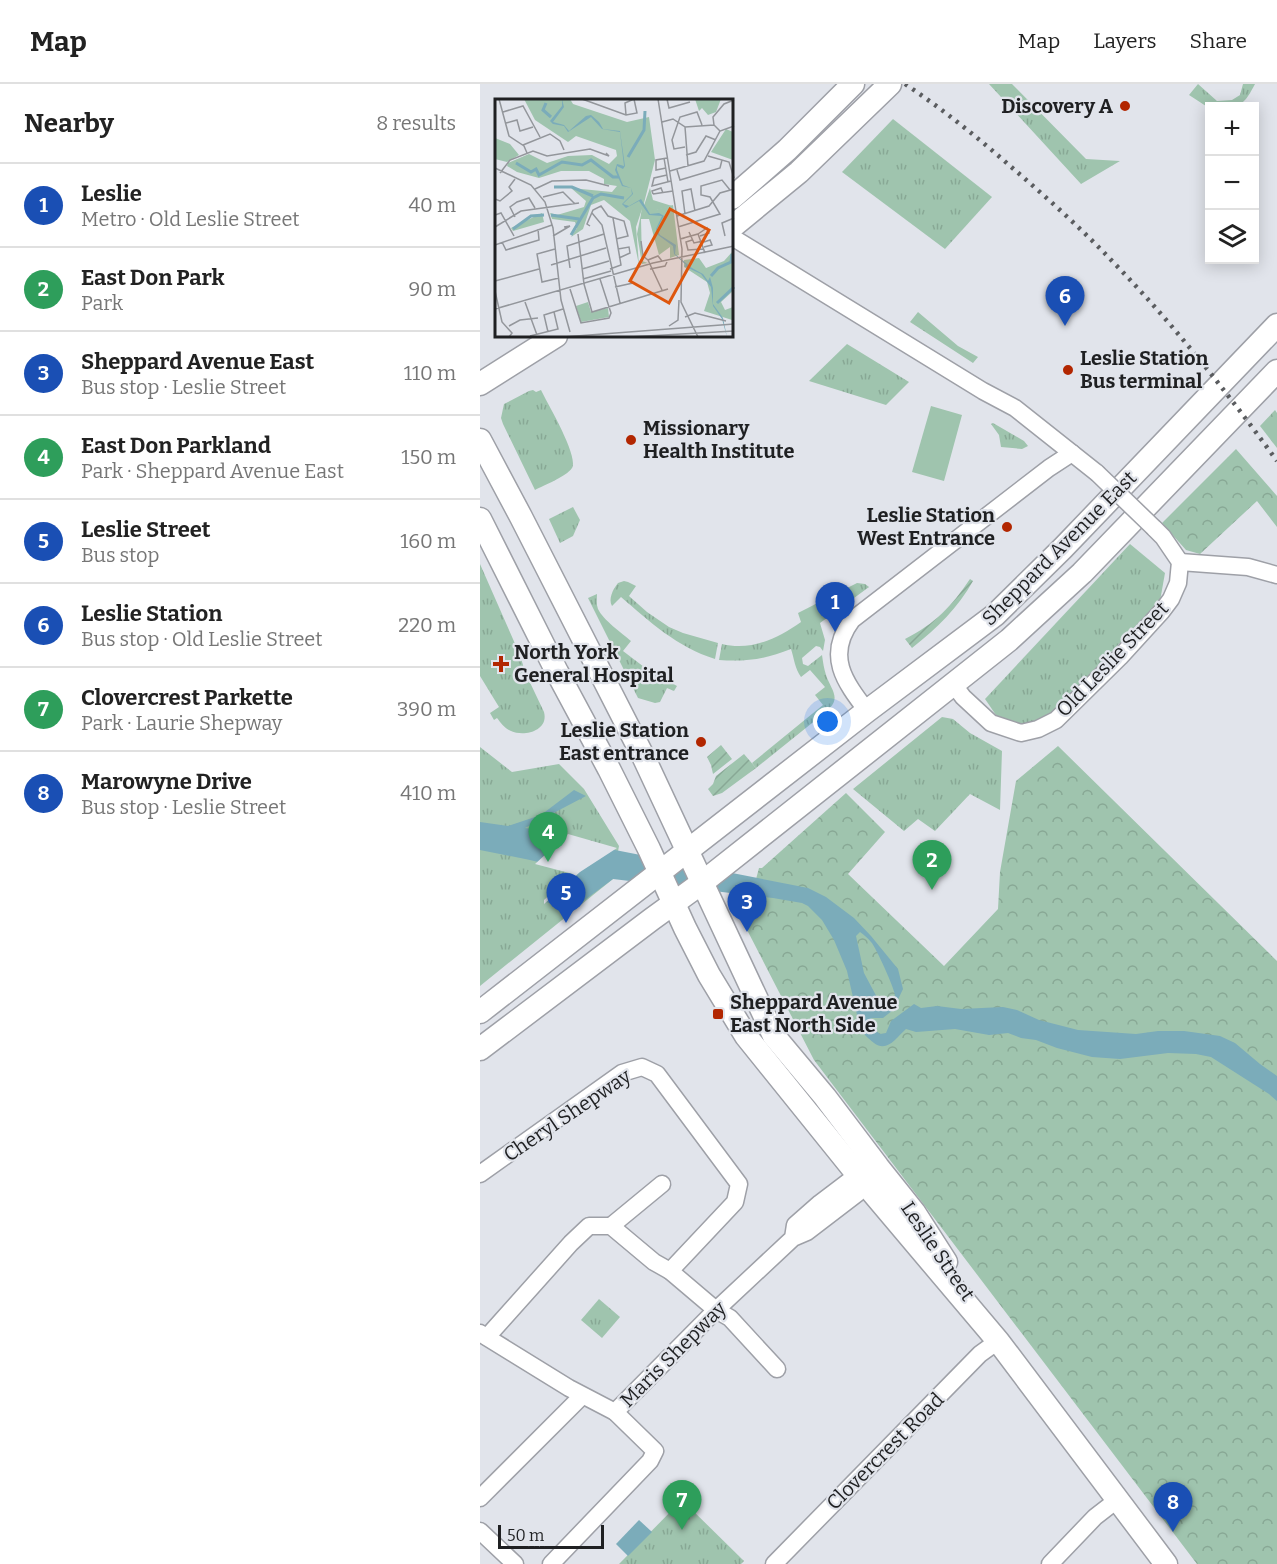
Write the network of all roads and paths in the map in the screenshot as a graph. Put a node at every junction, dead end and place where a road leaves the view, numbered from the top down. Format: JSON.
{"nodes":[{"id":1,"x":854,"y":84,"type":"edge"},
{"id":2,"x":890,"y":84,"type":"edge"},
{"id":3,"x":734,"y":196,"type":"edge"},
{"id":4,"x":734,"y":225,"type":"edge"},
{"id":5,"x":734,"y":238,"type":"edge"},
{"id":6,"x":1277,"y":325,"type":"edge"},
{"id":7,"x":553,"y":338,"type":"edge"},
{"id":8,"x":1277,"y":371,"type":"edge"},
{"id":9,"x":480,"y":384,"type":"edge"},
{"id":10,"x":480,"y":440,"type":"edge"},
{"id":11,"x":1072,"y":453,"type":"junction"},
{"id":12,"x":480,"y":519,"type":"edge"},
{"id":13,"x":1180,"y":562,"type":"junction"},
{"id":14,"x":1277,"y":574,"type":"edge"},
{"id":15,"x":954,"y":685,"type":"junction"},
{"id":16,"x":867,"y":711,"type":"junction"},
{"id":17,"x":688,"y":851,"type":"junction"},
{"id":18,"x":660,"y":872,"type":"junction"},
{"id":19,"x":703,"y":882,"type":"junction"},
{"id":20,"x":673,"y":903,"type":"junction"},
{"id":21,"x":480,"y":1012,"type":"edge"},
{"id":22,"x":480,"y":1049,"type":"edge"},
{"id":23,"x":870,"y":1173,"type":"junction"},
{"id":24,"x":480,"y":1174,"type":"edge"},
{"id":25,"x":662,"y":1184,"type":"dead end"},
{"id":26,"x":611,"y":1226,"type":"junction"},
{"id":27,"x":670,"y":1271,"type":"junction"},
{"id":28,"x":716,"y":1310,"type":"junction"},
{"id":29,"x":484,"y":1335,"type":"edge"},
{"id":30,"x":998,"y":1341,"type":"junction"},
{"id":31,"x":777,"y":1369,"type":"dead end"},
{"id":32,"x":582,"y":1396,"type":"junction"},
{"id":33,"x":615,"y":1412,"type":"junction"},
{"id":34,"x":480,"y":1498,"type":"edge"},
{"id":35,"x":1117,"y":1500,"type":"junction"},
{"id":36,"x":480,"y":1531,"type":"edge"},
{"id":37,"x":515,"y":1564,"type":"edge"},
{"id":38,"x":551,"y":1564,"type":"edge"},
{"id":39,"x":774,"y":1564,"type":"edge"},
{"id":40,"x":1050,"y":1564,"type":"edge"},
{"id":41,"x":1166,"y":1564,"type":"edge"}],
"edges":[{"from":1,"to":3,"type":"main road"},
{"from":2,"to":4,"type":"main road"},
{"from":5,"to":11,"type":"street"},
{"from":6,"to":16,"type":"main road","name":"Sheppard Avenue East"},
{"from":7,"to":9,"type":"main road"},
{"from":8,"to":15,"type":"main road","name":"Sheppard Avenue East"},
{"from":10,"to":17,"type":"main road","name":"Leslie Street"},
{"from":11,"to":13,"type":"street","bridge":true},
{"from":11,"to":16,"type":"street"},
{"from":12,"to":18,"type":"main road","name":"Leslie Street"},
{"from":13,"to":14,"type":"street"},
{"from":13,"to":15,"type":"street","name":"Old Leslie Street"},
{"from":15,"to":19,"type":"main road","name":"Sheppard Avenue East"},
{"from":16,"to":17,"type":"main road","name":"Sheppard Avenue East"},
{"from":17,"to":18,"type":"main road","name":"Sheppard Avenue East"},
{"from":17,"to":19,"type":"main road","name":"Leslie Street"},
{"from":18,"to":20,"type":"main road","name":"Leslie Street"},
{"from":18,"to":21,"type":"main road","name":"Sheppard Avenue East"},
{"from":19,"to":20,"type":"main road","name":"Sheppard Avenue East"},
{"from":19,"to":23,"type":"main road","name":"Leslie Street"},
{"from":20,"to":22,"type":"main road","name":"Sheppard Avenue East"},
{"from":20,"to":23,"type":"main road","name":"Leslie Street"},
{"from":23,"to":28,"type":"street","name":"Maris Shepway"},
{"from":23,"to":30,"type":"main road","name":"Leslie Street"},
{"from":24,"to":27,"type":"street","name":"Cheryl Shepway"},
{"from":25,"to":26,"type":"street"},
{"from":26,"to":27,"type":"street"},
{"from":26,"to":29,"type":"street"},
{"from":27,"to":28,"type":"street"},
{"from":28,"to":31,"type":"street"},
{"from":28,"to":33,"type":"street","name":"Maris Shepway"},
{"from":29,"to":32,"type":"street","name":"Maris Shepway"},
{"from":30,"to":35,"type":"main road","name":"Leslie Street"},
{"from":30,"to":39,"type":"street","name":"Clovercrest Road"},
{"from":32,"to":33,"type":"street","name":"Maris Shepway"},
{"from":32,"to":34,"type":"street"},
{"from":33,"to":38,"type":"street"},
{"from":35,"to":40,"type":"street"},
{"from":35,"to":41,"type":"main road","name":"Leslie Street"},
{"from":36,"to":37,"type":"street"}]}
